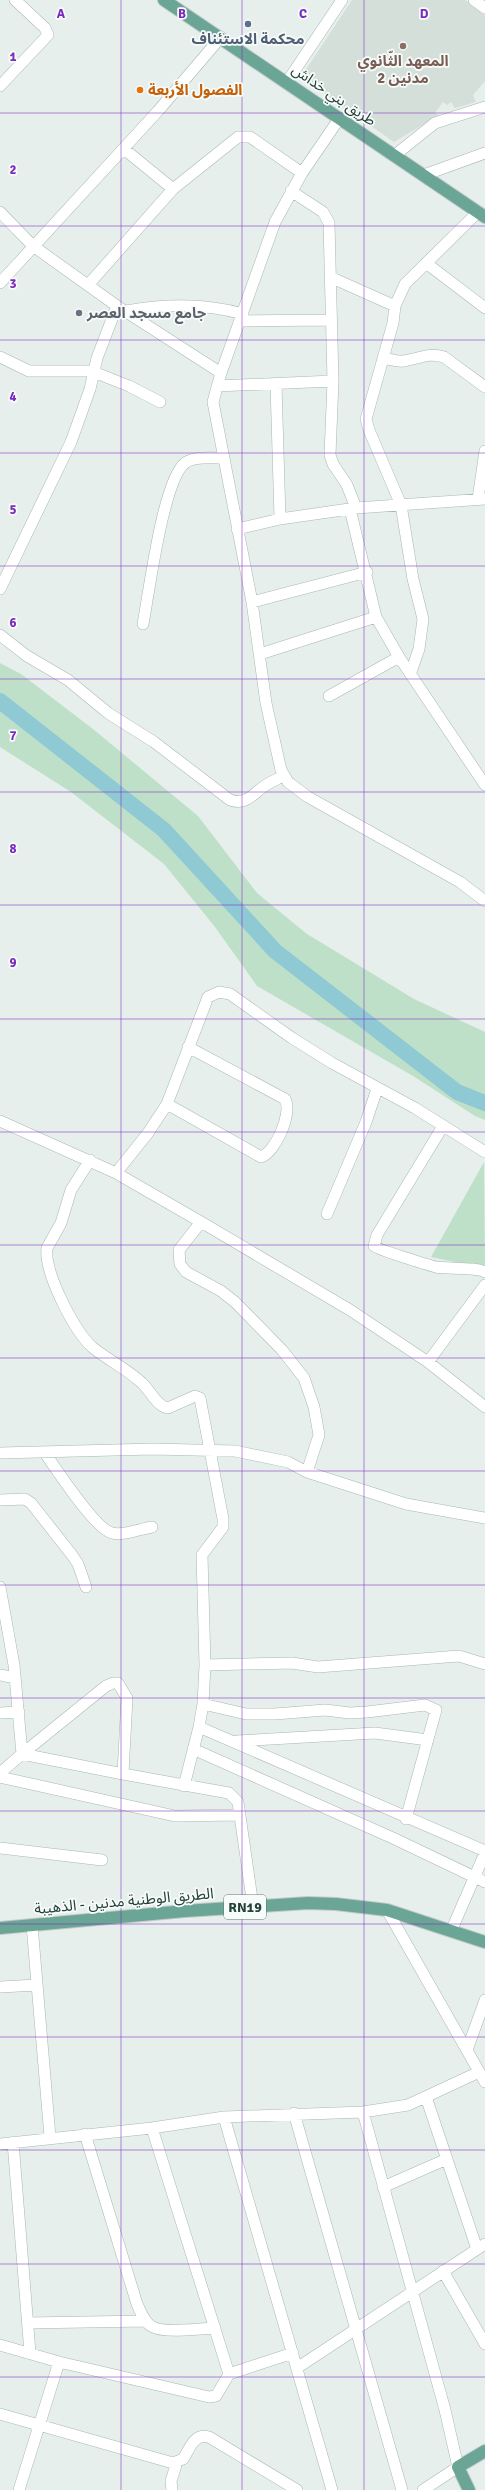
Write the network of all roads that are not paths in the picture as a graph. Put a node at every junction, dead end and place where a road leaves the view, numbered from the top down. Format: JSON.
{"nodes":[{"id":1,"x":15,"y":0,"type":"edge"},
{"id":2,"x":164,"y":0,"type":"edge"},
{"id":3,"x":342,"y":0,"type":"edge"},
{"id":4,"x":474,"y":0,"type":"edge"},
{"id":5,"x":485,"y":8,"type":"edge"},
{"id":6,"x":221,"y":37,"type":"junction"},
{"id":7,"x":287,"y":82,"type":"junction"},
{"id":8,"x":0,"y":86,"type":"edge"},
{"id":9,"x":485,"y":107,"type":"edge"},
{"id":10,"x":339,"y":119,"type":"junction"},
{"id":11,"x":124,"y":149,"type":"junction"},
{"id":12,"x":485,"y":153,"type":"edge"},
{"id":13,"x":395,"y":155,"type":"junction"},
{"id":14,"x":302,"y":173,"type":"junction"},
{"id":15,"x":424,"y":175,"type":"junction"},
{"id":16,"x":173,"y":189,"type":"junction"},
{"id":17,"x":291,"y":191,"type":"junction"},
{"id":18,"x":0,"y":212,"type":"edge"},
{"id":19,"x":481,"y":215,"type":"edge"},
{"id":20,"x":33,"y":246,"type":"junction"},
{"id":21,"x":426,"y":263,"type":"junction"},
{"id":22,"x":330,"y":277,"type":"junction"},
{"id":23,"x":0,"y":283,"type":"edge"},
{"id":24,"x":88,"y":285,"type":"junction"},
{"id":25,"x":395,"y":306,"type":"junction"},
{"id":26,"x":121,"y":308,"type":"junction"},
{"id":27,"x":485,"y":308,"type":"edge"},
{"id":28,"x":242,"y":318,"type":"junction"},
{"id":29,"x":330,"y":320,"type":"junction"},
{"id":30,"x":0,"y":357,"type":"edge"},
{"id":31,"x":384,"y":358,"type":"junction"},
{"id":32,"x":94,"y":372,"type":"junction"},
{"id":33,"x":221,"y":373,"type":"junction"},
{"id":34,"x":334,"y":381,"type":"junction"},
{"id":35,"x":276,"y":384,"type":"junction"},
{"id":36,"x":217,"y":386,"type":"junction"},
{"id":37,"x":485,"y":387,"type":"edge"},
{"id":38,"x":160,"y":402,"type":"dead end"},
{"id":39,"x":485,"y":451,"type":"edge"},
{"id":40,"x":224,"y":458,"type":"junction"},
{"id":41,"x":482,"y":499,"type":"edge"},
{"id":42,"x":400,"y":505,"type":"junction"},
{"id":43,"x":353,"y":509,"type":"junction"},
{"id":44,"x":280,"y":518,"type":"junction"},
{"id":45,"x":237,"y":529,"type":"junction"},
{"id":46,"x":367,"y":572,"type":"junction"},
{"id":47,"x":0,"y":589,"type":"edge"},
{"id":48,"x":252,"y":602,"type":"junction"},
{"id":49,"x":376,"y":617,"type":"junction"},
{"id":50,"x":143,"y":624,"type":"dead end"},
{"id":51,"x":0,"y":635,"type":"edge"},
{"id":52,"x":260,"y":654,"type":"junction"},
{"id":53,"x":399,"y":657,"type":"junction"},
{"id":54,"x":411,"y":672,"type":"junction"},
{"id":55,"x":330,"y":696,"type":"dead end"},
{"id":56,"x":283,"y":776,"type":"junction"},
{"id":57,"x":485,"y":785,"type":"edge"},
{"id":58,"x":485,"y":901,"type":"edge"},
{"id":59,"x":188,"y":1047,"type":"junction"},
{"id":60,"x":377,"y":1088,"type":"junction"},
{"id":61,"x":166,"y":1104,"type":"junction"},
{"id":62,"x":0,"y":1121,"type":"edge"},
{"id":63,"x":443,"y":1126,"type":"junction"},
{"id":64,"x":485,"y":1152,"type":"edge"},
{"id":65,"x":90,"y":1160,"type":"junction"},
{"id":66,"x":116,"y":1173,"type":"junction"},
{"id":67,"x":327,"y":1214,"type":"dead end"},
{"id":68,"x":201,"y":1222,"type":"junction"},
{"id":69,"x":485,"y":1272,"type":"edge"},
{"id":70,"x":485,"y":1285,"type":"edge"},
{"id":71,"x":428,"y":1362,"type":"junction"},
{"id":72,"x":485,"y":1407,"type":"edge"},
{"id":73,"x":211,"y":1449,"type":"junction"},
{"id":74,"x":0,"y":1453,"type":"edge"},
{"id":75,"x":45,"y":1453,"type":"junction"},
{"id":76,"x":307,"y":1472,"type":"junction"},
{"id":77,"x":0,"y":1500,"type":"edge"},
{"id":78,"x":485,"y":1518,"type":"edge"},
{"id":79,"x":152,"y":1527,"type":"dead end"},
{"id":80,"x":0,"y":1587,"type":"edge"},
{"id":81,"x":86,"y":1587,"type":"dead end"},
{"id":82,"x":485,"y":1664,"type":"edge"},
{"id":83,"x":205,"y":1665,"type":"junction"},
{"id":84,"x":0,"y":1675,"type":"edge"},
{"id":85,"x":15,"y":1678,"type":"junction"},
{"id":86,"x":203,"y":1704,"type":"junction"},
{"id":87,"x":19,"y":1712,"type":"junction"},
{"id":88,"x":0,"y":1713,"type":"edge"},
{"id":89,"x":199,"y":1727,"type":"junction"},
{"id":90,"x":428,"y":1740,"type":"junction"},
{"id":91,"x":234,"y":1742,"type":"junction"},
{"id":92,"x":193,"y":1750,"type":"junction"},
{"id":93,"x":22,"y":1754,"type":"junction"},
{"id":94,"x":1,"y":1772,"type":"edge"},
{"id":95,"x":124,"y":1774,"type":"junction"},
{"id":96,"x":184,"y":1786,"type":"junction"},
{"id":97,"x":239,"y":1815,"type":"junction"},
{"id":98,"x":406,"y":1819,"type":"junction"},
{"id":99,"x":0,"y":1848,"type":"edge"},
{"id":100,"x":485,"y":1852,"type":"edge"},
{"id":101,"x":102,"y":1860,"type":"dead end"},
{"id":102,"x":480,"y":1880,"type":"edge"},
{"id":103,"x":253,"y":1906,"type":"junction"},
{"id":104,"x":387,"y":1910,"type":"junction"},
{"id":105,"x":32,"y":1925,"type":"junction"},
{"id":106,"x":0,"y":1928,"type":"edge"},
{"id":107,"x":452,"y":1930,"type":"junction"},
{"id":108,"x":485,"y":1942,"type":"edge"},
{"id":109,"x":37,"y":1985,"type":"junction"},
{"id":110,"x":0,"y":1987,"type":"edge"},
{"id":111,"x":485,"y":2002,"type":"edge"},
{"id":112,"x":467,"y":2050,"type":"junction"},
{"id":113,"x":479,"y":2072,"type":"junction"},
{"id":114,"x":485,"y":2082,"type":"edge"},
{"id":115,"x":426,"y":2098,"type":"junction"},
{"id":116,"x":363,"y":2112,"type":"junction"},
{"id":117,"x":294,"y":2113,"type":"junction"},
{"id":118,"x":224,"y":2117,"type":"junction"},
{"id":119,"x":152,"y":2128,"type":"junction"},
{"id":120,"x":85,"y":2134,"type":"junction"},
{"id":121,"x":50,"y":2137,"type":"junction"},
{"id":122,"x":13,"y":2142,"type":"junction"},
{"id":123,"x":0,"y":2144,"type":"edge"},
{"id":124,"x":447,"y":2159,"type":"junction"},
{"id":125,"x":383,"y":2187,"type":"junction"},
{"id":126,"x":481,"y":2246,"type":"edge"},
{"id":127,"x":443,"y":2272,"type":"junction"},
{"id":128,"x":411,"y":2292,"type":"junction"},
{"id":129,"x":146,"y":2321,"type":"junction"},
{"id":130,"x":28,"y":2323,"type":"junction"},
{"id":131,"x":356,"y":2327,"type":"junction"},
{"id":132,"x":215,"y":2328,"type":"junction"},
{"id":133,"x":485,"y":2344,"type":"edge"},
{"id":134,"x":0,"y":2345,"type":"edge"},
{"id":135,"x":30,"y":2353,"type":"junction"},
{"id":136,"x":293,"y":2353,"type":"junction"},
{"id":137,"x":59,"y":2362,"type":"junction"},
{"id":138,"x":297,"y":2368,"type":"junction"},
{"id":139,"x":229,"y":2374,"type":"junction"},
{"id":140,"x":0,"y":2414,"type":"edge"},
{"id":141,"x":39,"y":2426,"type":"junction"},
{"id":142,"x":485,"y":2451,"type":"edge"},
{"id":143,"x":177,"y":2462,"type":"junction"},
{"id":144,"x":458,"y":2466,"type":"junction"},
{"id":145,"x":19,"y":2490,"type":"edge"},
{"id":146,"x":172,"y":2490,"type":"edge"},
{"id":147,"x":296,"y":2490,"type":"edge"},
{"id":148,"x":332,"y":2490,"type":"edge"},
{"id":149,"x":402,"y":2490,"type":"edge"},
{"id":150,"x":422,"y":2490,"type":"edge"},
{"id":151,"x":469,"y":2490,"type":"edge"}],
"edges":[{"from":1,"to":8,"type":"street"},
{"from":2,"to":6,"type":"main road","name":"طريق بني خداش"},
{"from":3,"to":7,"type":"street"},
{"from":4,"to":5,"type":"street"},
{"from":6,"to":7,"type":"main road","name":"طريق بني خداش"},
{"from":6,"to":11,"type":"street"},
{"from":7,"to":10,"type":"main road","name":"طريق بني خداش"},
{"from":9,"to":13,"type":"street"},
{"from":10,"to":13,"type":"main road","name":"طريق بني خداش"},
{"from":10,"to":14,"type":"street"},
{"from":11,"to":16,"type":"street"},
{"from":11,"to":20,"type":"street"},
{"from":12,"to":15,"type":"street"},
{"from":13,"to":15,"type":"main road","name":"طريق بني خداش"},
{"from":14,"to":16,"type":"street"},
{"from":14,"to":17,"type":"street"},
{"from":15,"to":19,"type":"main road","name":"طريق بني خداش"},
{"from":16,"to":24,"type":"street"},
{"from":17,"to":22,"type":"street"},
{"from":17,"to":28,"type":"street"},
{"from":18,"to":20,"type":"street"},
{"from":19,"to":21,"type":"street"},
{"from":20,"to":23,"type":"street"},
{"from":20,"to":24,"type":"street"},
{"from":21,"to":25,"type":"street"},
{"from":21,"to":27,"type":"street"},
{"from":22,"to":25,"type":"street"},
{"from":22,"to":29,"type":"street"},
{"from":24,"to":26,"type":"street"},
{"from":25,"to":31,"type":"street"},
{"from":26,"to":28,"type":"street"},
{"from":26,"to":32,"type":"street"},
{"from":26,"to":33,"type":"street"},
{"from":28,"to":29,"type":"street"},
{"from":28,"to":33,"type":"street"},
{"from":29,"to":34,"type":"street"},
{"from":30,"to":32,"type":"street"},
{"from":31,"to":37,"type":"street"},
{"from":31,"to":42,"type":"street"},
{"from":32,"to":38,"type":"street"},
{"from":32,"to":47,"type":"street"},
{"from":33,"to":36,"type":"street"},
{"from":34,"to":35,"type":"street"},
{"from":34,"to":43,"type":"street"},
{"from":35,"to":36,"type":"street"},
{"from":35,"to":44,"type":"street"},
{"from":36,"to":40,"type":"street"},
{"from":39,"to":41,"type":"street"},
{"from":40,"to":45,"type":"street"},
{"from":40,"to":50,"type":"street"},
{"from":41,"to":42,"type":"street"},
{"from":42,"to":43,"type":"street"},
{"from":42,"to":54,"type":"street"},
{"from":43,"to":44,"type":"street"},
{"from":43,"to":46,"type":"street"},
{"from":44,"to":45,"type":"street"},
{"from":45,"to":48,"type":"street"},
{"from":46,"to":48,"type":"street"},
{"from":46,"to":49,"type":"street"},
{"from":48,"to":52,"type":"street"},
{"from":49,"to":52,"type":"street"},
{"from":49,"to":53,"type":"street"},
{"from":51,"to":56,"type":"street"},
{"from":52,"to":56,"type":"street"},
{"from":53,"to":54,"type":"street"},
{"from":53,"to":55,"type":"street"},
{"from":54,"to":57,"type":"street"},
{"from":56,"to":58,"type":"street"},
{"from":59,"to":60,"type":"street"},
{"from":59,"to":61,"type":"street"},
{"from":59,"to":61,"type":"street"},
{"from":60,"to":63,"type":"street"},
{"from":60,"to":67,"type":"street"},
{"from":61,"to":66,"type":"street"},
{"from":62,"to":65,"type":"street"},
{"from":63,"to":64,"type":"street"},
{"from":63,"to":69,"type":"street"},
{"from":65,"to":66,"type":"street"},
{"from":65,"to":73,"type":"street"},
{"from":66,"to":68,"type":"street"},
{"from":68,"to":71,"type":"street"},
{"from":68,"to":76,"type":"street"},
{"from":70,"to":71,"type":"street"},
{"from":71,"to":72,"type":"street"},
{"from":73,"to":75,"type":"street"},
{"from":73,"to":76,"type":"street"},
{"from":73,"to":83,"type":"street"},
{"from":74,"to":75,"type":"street"},
{"from":75,"to":79,"type":"street"},
{"from":76,"to":78,"type":"street"},
{"from":77,"to":81,"type":"street"},
{"from":80,"to":85,"type":"street"},
{"from":82,"to":83,"type":"street"},
{"from":83,"to":86,"type":"street"},
{"from":84,"to":85,"type":"street"},
{"from":85,"to":87,"type":"street"},
{"from":86,"to":89,"type":"street"},
{"from":86,"to":90,"type":"street"},
{"from":87,"to":88,"type":"street"},
{"from":87,"to":93,"type":"street"},
{"from":89,"to":91,"type":"street"},
{"from":89,"to":92,"type":"street"},
{"from":90,"to":91,"type":"street"},
{"from":90,"to":98,"type":"street"},
{"from":91,"to":98,"type":"street"},
{"from":92,"to":96,"type":"street"},
{"from":92,"to":102,"type":"street"},
{"from":93,"to":94,"type":"street"},
{"from":93,"to":95,"type":"street"},
{"from":93,"to":95,"type":"street"},
{"from":94,"to":97,"type":"street"},
{"from":95,"to":96,"type":"street"},
{"from":96,"to":97,"type":"street"},
{"from":97,"to":103,"type":"street"},
{"from":98,"to":100,"type":"street"},
{"from":99,"to":101,"type":"street"},
{"from":100,"to":102,"type":"street"},
{"from":102,"to":107,"type":"street"},
{"from":103,"to":104,"type":"main road","name":"الطريق الوطنية مدنين - الذهيبة","number":"RN19"},
{"from":103,"to":105,"type":"main road","name":"الطريق الوطنية مدنين - الذهيبة","number":"RN19"},
{"from":104,"to":107,"type":"main road","name":"الطريق الوطنية مدنين - الذهيبة","number":"RN19"},
{"from":104,"to":112,"type":"street"},
{"from":105,"to":106,"type":"main road","name":"الطريق الوطنية مدنين - الذهيبة","number":"RN19"},
{"from":105,"to":109,"type":"street"},
{"from":107,"to":108,"type":"main road","name":"الطريق الوطنية مدنين - الذهيبة","number":"RN19"},
{"from":109,"to":110,"type":"street"},
{"from":109,"to":121,"type":"street"},
{"from":111,"to":112,"type":"street"},
{"from":112,"to":113,"type":"street"},
{"from":113,"to":114,"type":"street"},
{"from":113,"to":115,"type":"street"},
{"from":115,"to":116,"type":"street"},
{"from":115,"to":124,"type":"street"},
{"from":116,"to":117,"type":"street"},
{"from":116,"to":125,"type":"street"},
{"from":117,"to":118,"type":"street"},
{"from":117,"to":131,"type":"street"},
{"from":118,"to":119,"type":"street"},
{"from":118,"to":136,"type":"street"},
{"from":119,"to":120,"type":"street"},
{"from":119,"to":132,"type":"street"},
{"from":120,"to":121,"type":"street"},
{"from":120,"to":129,"type":"street"},
{"from":121,"to":122,"type":"street"},
{"from":122,"to":123,"type":"street"},
{"from":122,"to":130,"type":"street"},
{"from":124,"to":125,"type":"street"},
{"from":124,"to":126,"type":"street"},
{"from":125,"to":128,"type":"street"},
{"from":126,"to":127,"type":"street"},
{"from":127,"to":128,"type":"street"},
{"from":127,"to":133,"type":"street"},
{"from":128,"to":131,"type":"street"},
{"from":128,"to":144,"type":"street"},
{"from":129,"to":130,"type":"street"},
{"from":129,"to":132,"type":"street"},
{"from":130,"to":135,"type":"street"},
{"from":131,"to":138,"type":"street"},
{"from":131,"to":149,"type":"street"},
{"from":132,"to":139,"type":"street"},
{"from":134,"to":135,"type":"street"},
{"from":135,"to":137,"type":"street"},
{"from":136,"to":138,"type":"street"},
{"from":136,"to":139,"type":"street"},
{"from":137,"to":139,"type":"street"},
{"from":137,"to":141,"type":"street"},
{"from":138,"to":148,"type":"street"},
{"from":140,"to":141,"type":"street"},
{"from":141,"to":143,"type":"street"},
{"from":141,"to":145,"type":"street"},
{"from":142,"to":144,"type":"main road"},
{"from":143,"to":146,"type":"street"},
{"from":143,"to":147,"type":"street"},
{"from":144,"to":150,"type":"street"},
{"from":144,"to":151,"type":"main road"}]}
